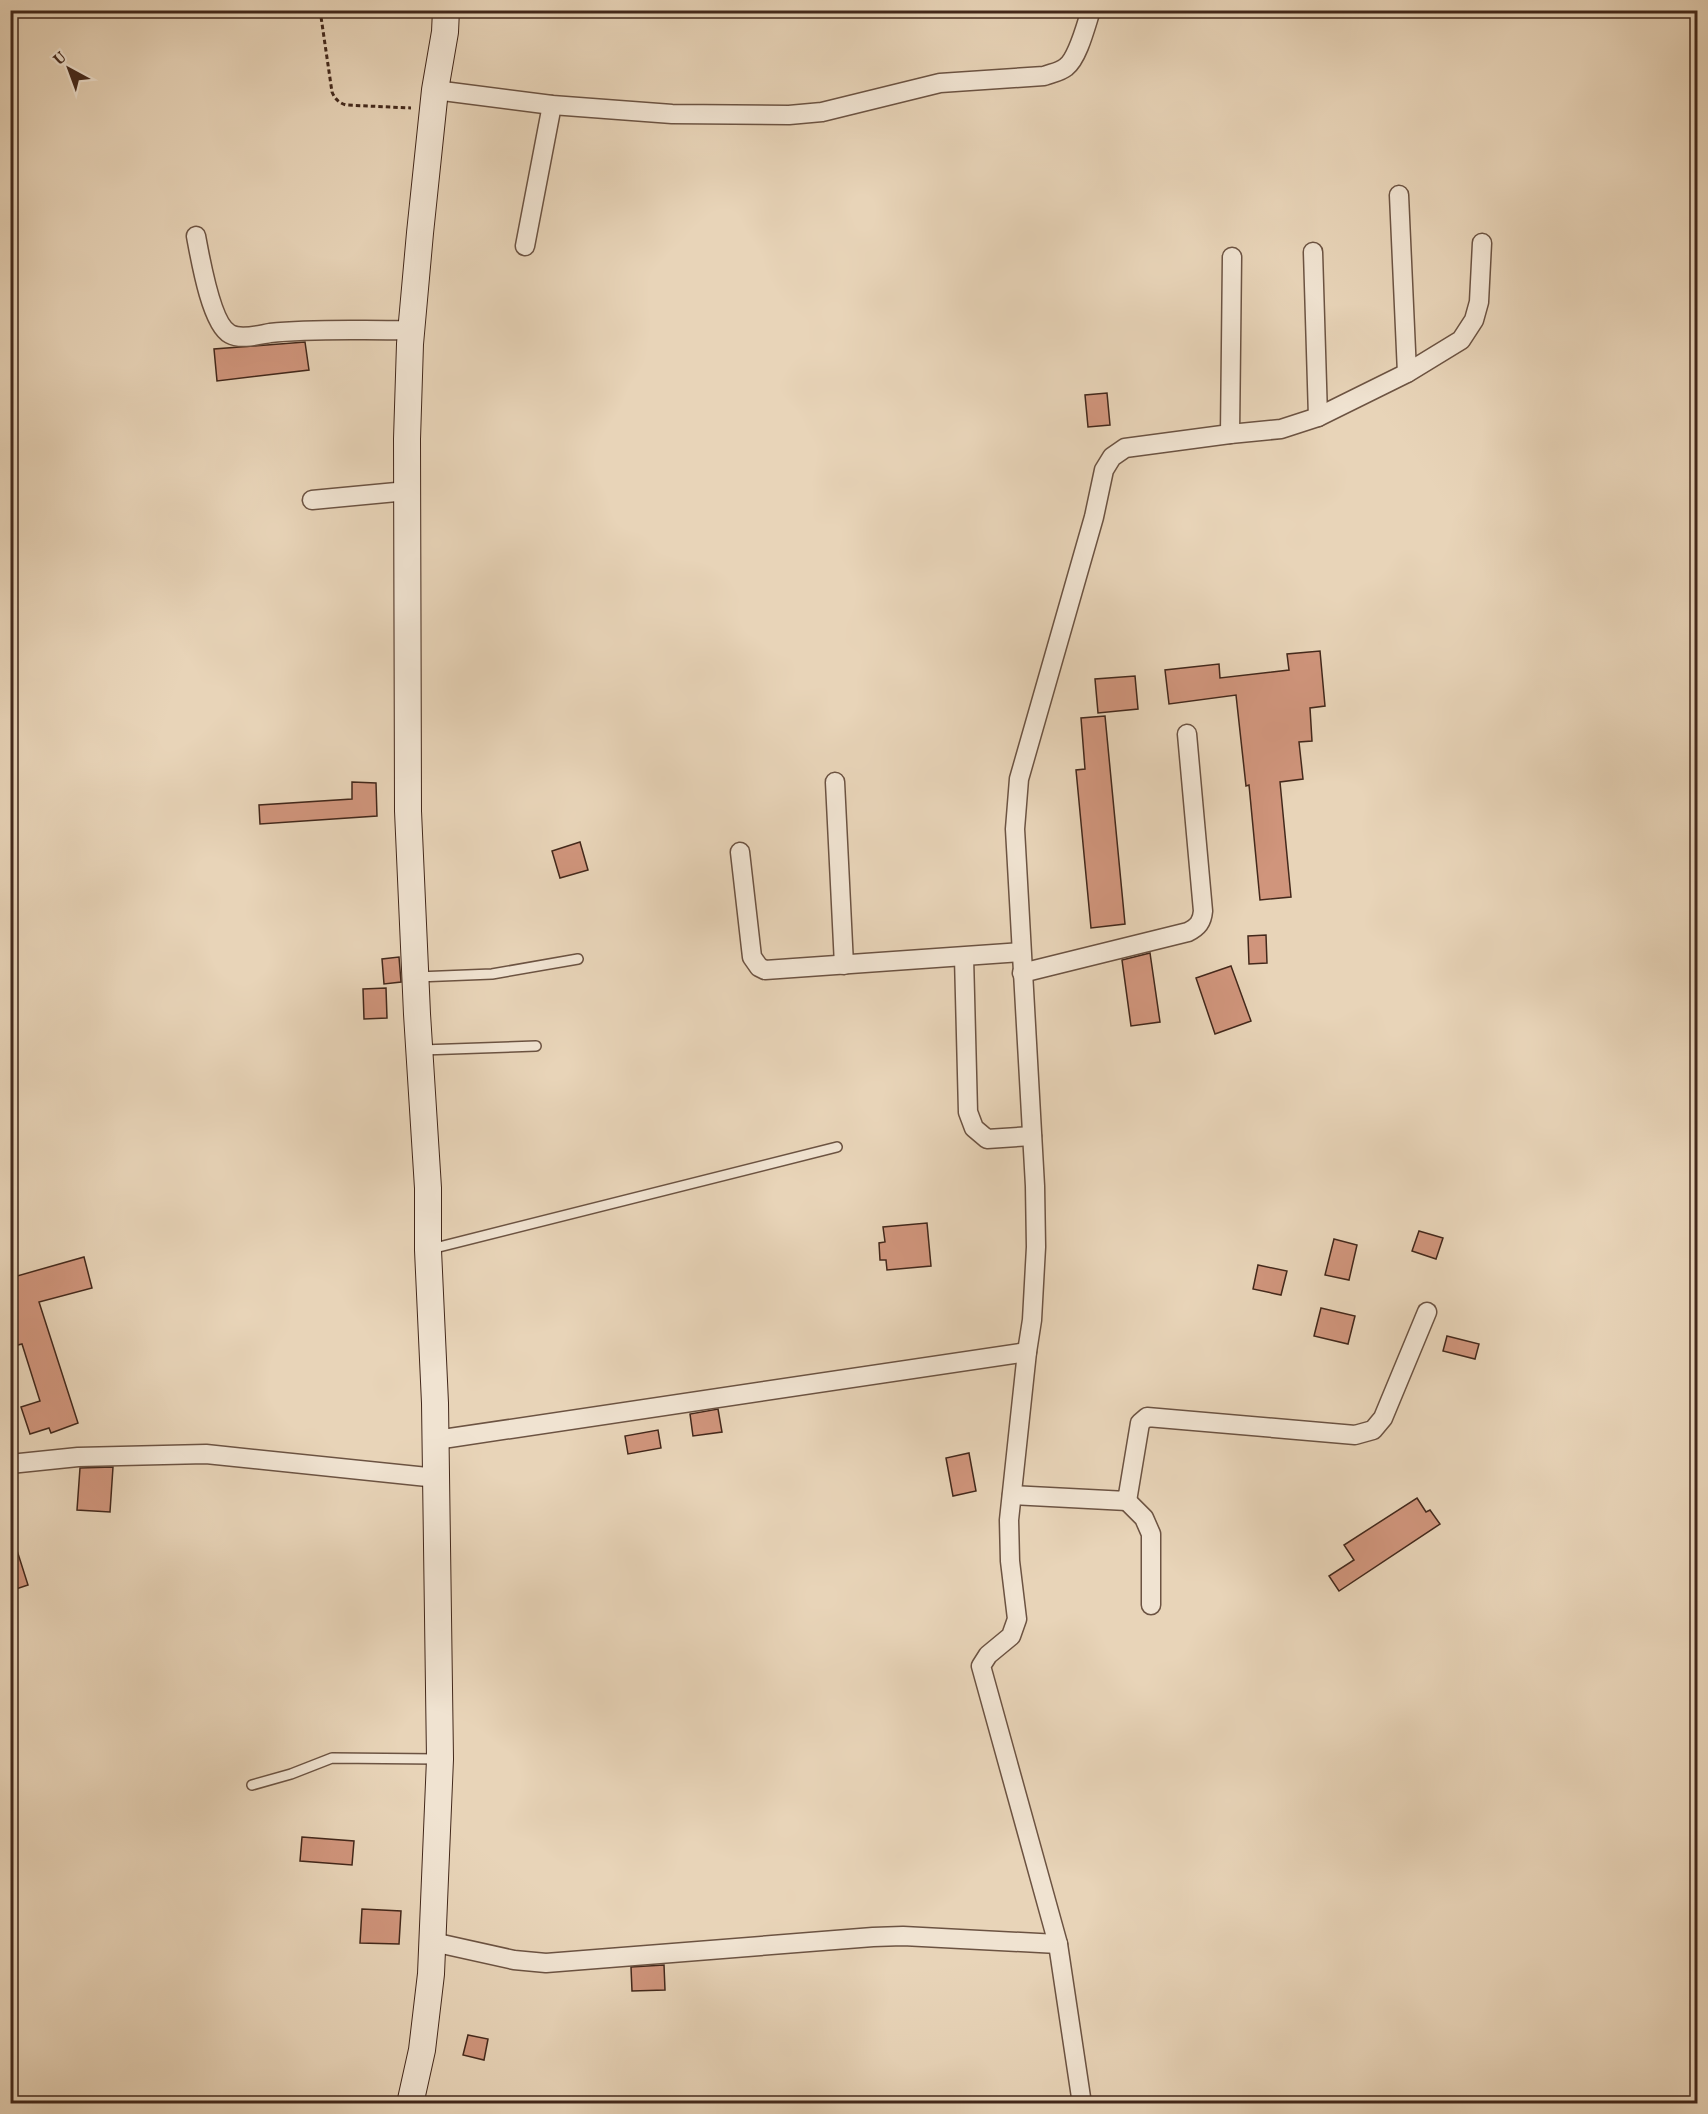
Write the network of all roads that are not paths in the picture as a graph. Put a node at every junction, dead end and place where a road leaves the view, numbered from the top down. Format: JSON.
{"nodes":[{"id":1,"x":446,"y":10,"type":"edge"},
{"id":2,"x":1091,"y":10,"type":"edge"},
{"id":3,"x":435,"y":99,"type":"junction"},
{"id":4,"x":552,"y":105,"type":"junction"},
{"id":5,"x":1399,"y":195,"type":"dead end"},
{"id":6,"x":196,"y":236,"type":"dead end"},
{"id":7,"x":1482,"y":243,"type":"dead end"},
{"id":8,"x":525,"y":246,"type":"dead end"},
{"id":9,"x":1313,"y":252,"type":"dead end"},
{"id":10,"x":1232,"y":257,"type":"dead end"},
{"id":11,"x":412,"y":330,"type":"junction"},
{"id":12,"x":1407,"y":373,"type":"junction"},
{"id":13,"x":1318,"y":417,"type":"junction"},
{"id":14,"x":1230,"y":434,"type":"junction"},
{"id":15,"x":408,"y":491,"type":"junction"},
{"id":16,"x":312,"y":500,"type":"dead end"},
{"id":17,"x":1187,"y":734,"type":"dead end"},
{"id":18,"x":835,"y":782,"type":"dead end"},
{"id":19,"x":740,"y":852,"type":"dead end"},
{"id":20,"x":1021,"y":952,"type":"junction"},
{"id":21,"x":964,"y":957,"type":"junction"},
{"id":22,"x":578,"y":959,"type":"dead end"},
{"id":23,"x":844,"y":965,"type":"junction"},
{"id":24,"x":1022,"y":973,"type":"junction"},
{"id":25,"x":415,"y":977,"type":"junction"},
{"id":26,"x":536,"y":1046,"type":"dead end"},
{"id":27,"x":419,"y":1050,"type":"junction"},
{"id":28,"x":1032,"y":1136,"type":"junction"},
{"id":29,"x":837,"y":1147,"type":"dead end"},
{"id":30,"x":428,"y":1250,"type":"junction"},
{"id":31,"x":1427,"y":1312,"type":"dead end"},
{"id":32,"x":1027,"y":1352,"type":"junction"},
{"id":33,"x":436,"y":1440,"type":"junction"},
{"id":34,"x":10,"y":1464,"type":"edge"},
{"id":35,"x":437,"y":1478,"type":"junction"},
{"id":36,"x":1012,"y":1495,"type":"junction"},
{"id":37,"x":1127,"y":1501,"type":"junction"},
{"id":38,"x":1151,"y":1605,"type":"dead end"},
{"id":39,"x":440,"y":1759,"type":"junction"},
{"id":40,"x":252,"y":1785,"type":"dead end"},
{"id":41,"x":433,"y":1942,"type":"junction"},
{"id":42,"x":1058,"y":1944,"type":"junction"},
{"id":43,"x":410,"y":2103,"type":"edge"},
{"id":44,"x":1082,"y":2103,"type":"edge"}],
"edges":[{"from":1,"to":3,"type":"main road"},
{"from":2,"to":4,"type":"street"},
{"from":3,"to":4,"type":"street"},
{"from":3,"to":11,"type":"main road"},
{"from":4,"to":8,"type":"street"},
{"from":5,"to":12,"type":"street"},
{"from":6,"to":11,"type":"street"},
{"from":7,"to":12,"type":"street"},
{"from":9,"to":13,"type":"street"},
{"from":10,"to":14,"type":"street"},
{"from":11,"to":15,"type":"main road"},
{"from":12,"to":13,"type":"street"},
{"from":13,"to":14,"type":"street"},
{"from":14,"to":20,"type":"street"},
{"from":15,"to":16,"type":"street"},
{"from":15,"to":25,"type":"main road"},
{"from":17,"to":24,"type":"street"},
{"from":18,"to":23,"type":"street"},
{"from":19,"to":23,"type":"street"},
{"from":20,"to":21,"type":"street"},
{"from":20,"to":24,"type":"street"},
{"from":21,"to":23,"type":"street"},
{"from":21,"to":28,"type":"street"},
{"from":22,"to":25,"type":"lane"},
{"from":24,"to":28,"type":"street"},
{"from":25,"to":27,"type":"main road"},
{"from":26,"to":27,"type":"lane"},
{"from":27,"to":30,"type":"main road"},
{"from":28,"to":32,"type":"street"},
{"from":29,"to":30,"type":"lane"},
{"from":30,"to":33,"type":"main road"},
{"from":31,"to":37,"type":"street"},
{"from":32,"to":33,"type":"street"},
{"from":32,"to":36,"type":"street"},
{"from":33,"to":35,"type":"main road"},
{"from":34,"to":35,"type":"street"},
{"from":35,"to":39,"type":"main road"},
{"from":36,"to":37,"type":"street"},
{"from":36,"to":42,"type":"street"},
{"from":37,"to":38,"type":"street"},
{"from":39,"to":40,"type":"lane"},
{"from":39,"to":41,"type":"main road"},
{"from":41,"to":42,"type":"street"},
{"from":41,"to":43,"type":"main road"},
{"from":42,"to":44,"type":"street"}]}
